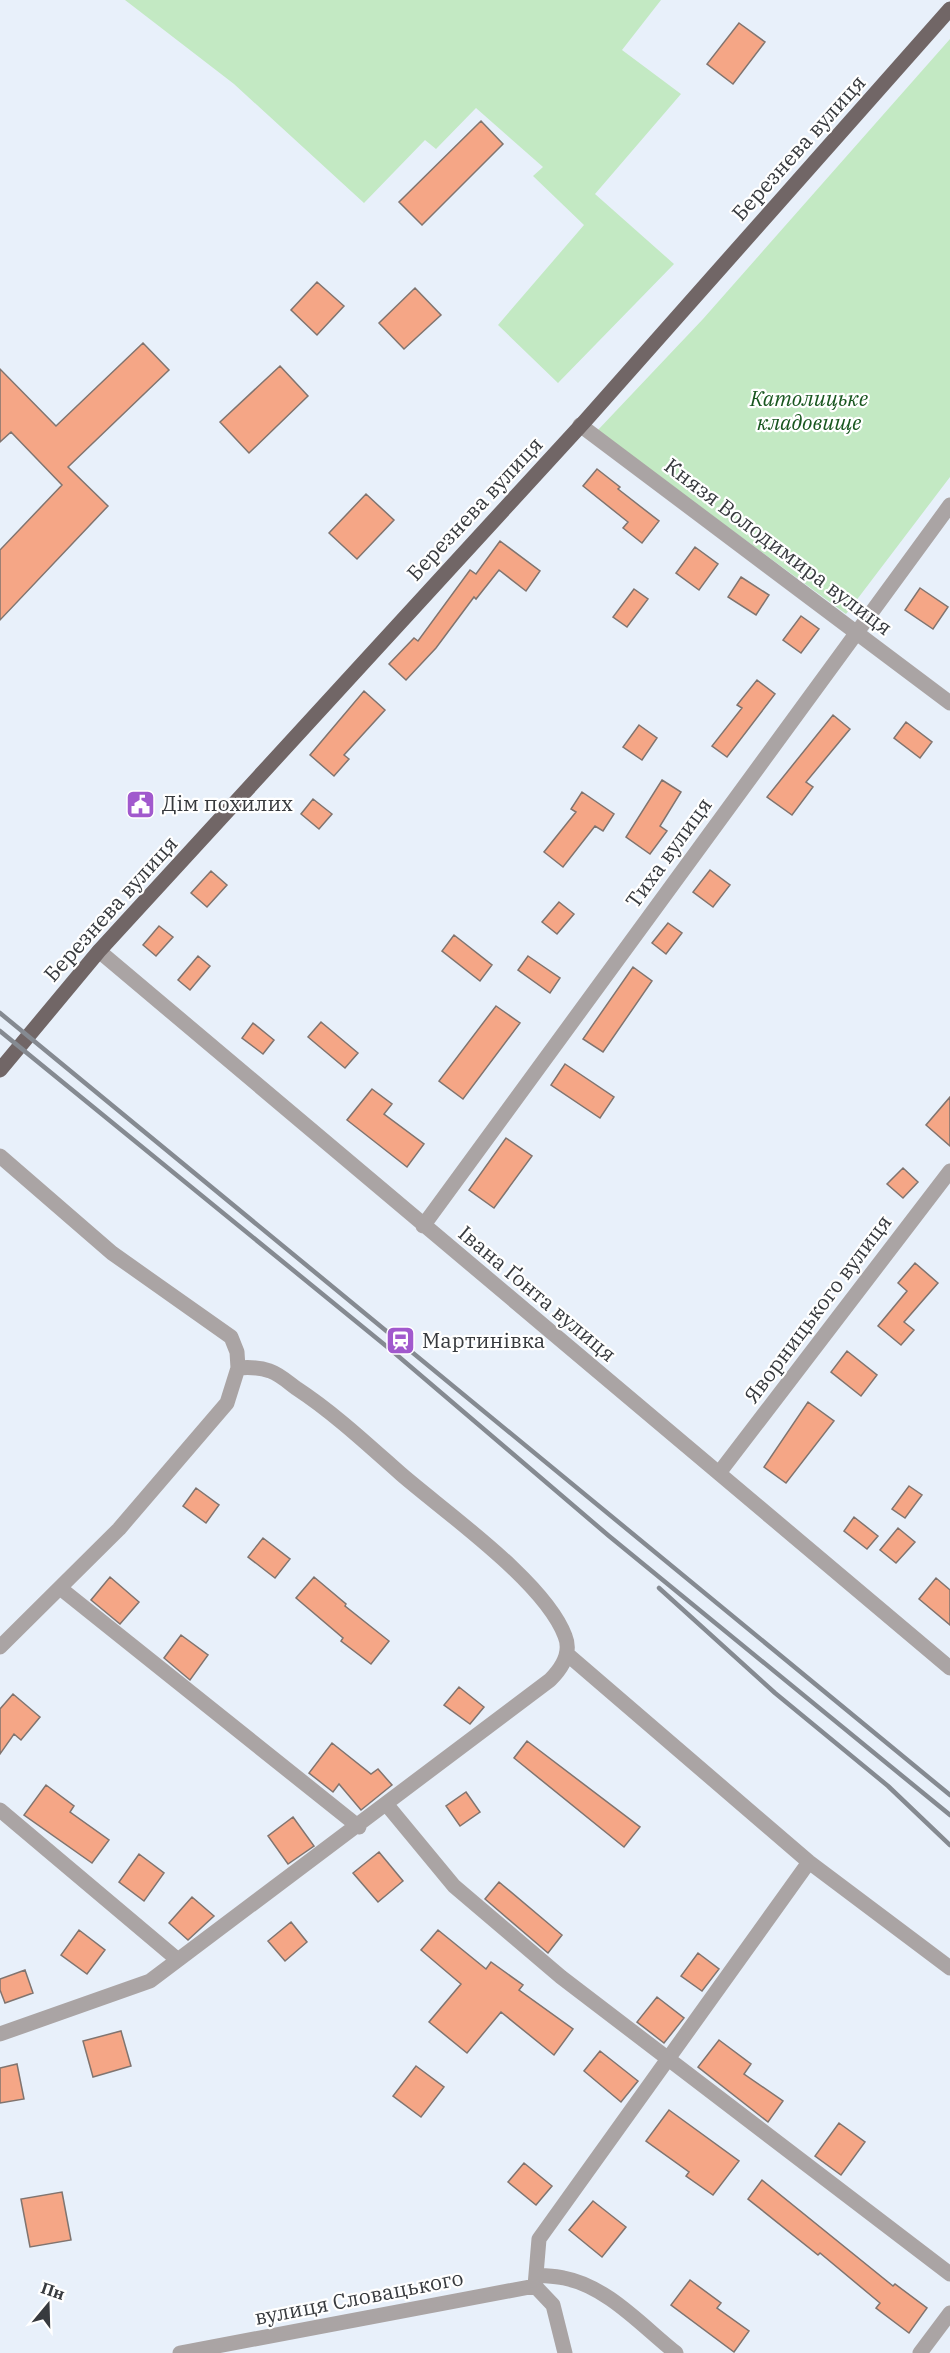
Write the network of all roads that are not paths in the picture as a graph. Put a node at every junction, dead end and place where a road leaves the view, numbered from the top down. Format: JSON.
{"nodes":[{"id":1,"x":950,"y":9,"type":"edge"},
{"id":2,"x":580,"y":425,"type":"junction"},
{"id":3,"x":950,"y":506,"type":"edge"},
{"id":4,"x":855,"y":632,"type":"junction"},
{"id":5,"x":950,"y":703,"type":"edge"},
{"id":6,"x":99,"y":951,"type":"junction"},
{"id":7,"x":0,"y":1071,"type":"edge"},
{"id":8,"x":0,"y":1156,"type":"edge"},
{"id":9,"x":950,"y":1171,"type":"edge"},
{"id":10,"x":423,"y":1226,"type":"junction"},
{"id":11,"x":238,"y":1368,"type":"junction"},
{"id":12,"x":719,"y":1473,"type":"junction"},
{"id":13,"x":60,"y":1588,"type":"junction"},
{"id":14,"x":0,"y":1647,"type":"edge"},
{"id":15,"x":567,"y":1654,"type":"junction"},
{"id":16,"x":950,"y":1668,"type":"edge"},
{"id":17,"x":387,"y":1805,"type":"junction"},
{"id":18,"x":0,"y":1810,"type":"edge"},
{"id":19,"x":359,"y":1827,"type":"junction"},
{"id":20,"x":809,"y":1862,"type":"junction"},
{"id":21,"x":178,"y":1960,"type":"junction"},
{"id":22,"x":950,"y":1968,"type":"edge"},
{"id":23,"x":0,"y":2034,"type":"edge"},
{"id":24,"x":666,"y":2059,"type":"junction"},
{"id":25,"x":950,"y":2274,"type":"edge"},
{"id":26,"x":536,"y":2281,"type":"junction"},
{"id":27,"x":950,"y":2313,"type":"edge"},
{"id":28,"x":180,"y":2353,"type":"edge"},
{"id":29,"x":565,"y":2353,"type":"edge"},
{"id":30,"x":676,"y":2353,"type":"edge"},
{"id":31,"x":920,"y":2353,"type":"edge"}],
"edges":[{"from":1,"to":2,"type":"main road","name":"Березнева вулиця"},
{"from":2,"to":4,"type":"street","name":"Князя Володимира вулиця"},
{"from":2,"to":6,"type":"main road","name":"Березнева вулиця"},
{"from":3,"to":4,"type":"street","name":"Тиха вулиця"},
{"from":4,"to":5,"type":"street","name":"Князя Володимира вулиця"},
{"from":4,"to":10,"type":"street","name":"Тиха вулиця"},
{"from":6,"to":7,"type":"main road","name":"Березнева вулиця"},
{"from":6,"to":10,"type":"street","name":"Івана Ґонта вулиця"},
{"from":8,"to":11,"type":"street"},
{"from":9,"to":12,"type":"street","name":"Яворницького вулиця"},
{"from":10,"to":12,"type":"street","name":"Івана Ґонта вулиця"},
{"from":11,"to":13,"type":"street"},
{"from":11,"to":15,"type":"street"},
{"from":12,"to":16,"type":"street","name":"Івана Ґонта вулиця"},
{"from":13,"to":14,"type":"street"},
{"from":13,"to":19,"type":"street"},
{"from":15,"to":17,"type":"street"},
{"from":15,"to":20,"type":"street"},
{"from":17,"to":19,"type":"street"},
{"from":17,"to":24,"type":"street"},
{"from":18,"to":21,"type":"street"},
{"from":19,"to":21,"type":"street"},
{"from":20,"to":22,"type":"street"},
{"from":20,"to":24,"type":"street"},
{"from":21,"to":23,"type":"street"},
{"from":24,"to":25,"type":"street"},
{"from":24,"to":26,"type":"street"},
{"from":26,"to":28,"type":"street","name":"вулиця Словацького"},
{"from":26,"to":29,"type":"street"},
{"from":26,"to":30,"type":"street","name":"вулиця Словацького"},
{"from":27,"to":31,"type":"street"}]}
